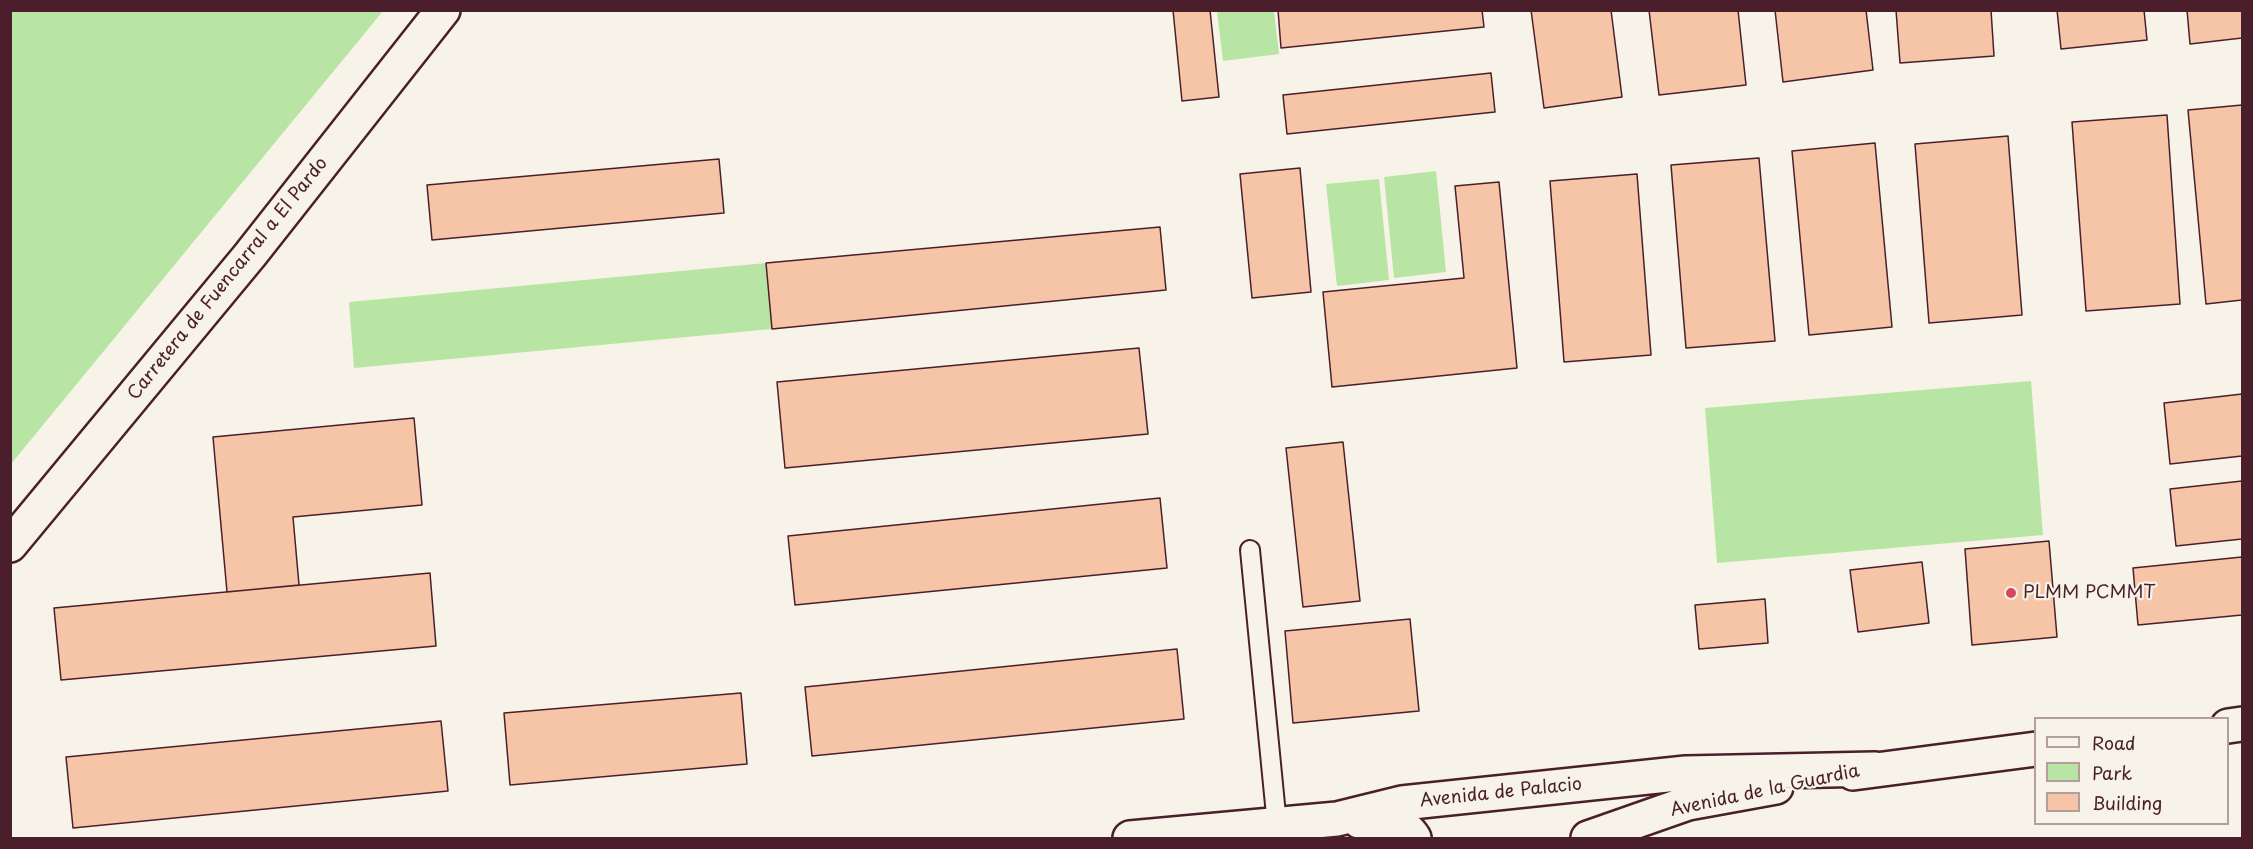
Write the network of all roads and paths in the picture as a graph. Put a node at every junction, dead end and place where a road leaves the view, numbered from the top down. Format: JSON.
{"nodes":[{"id":1,"x":443,"y":10,"type":"edge"},
{"id":2,"x":10,"y":545,"type":"edge"},
{"id":3,"x":1250,"y":549,"type":"dead end"},
{"id":4,"x":2034,"y":749,"type":"edge"},
{"id":5,"x":1875,"y":769,"type":"junction"},
{"id":6,"x":1337,"y":819,"type":"junction"},
{"id":7,"x":1277,"y":825,"type":"junction"},
{"id":8,"x":1130,"y":838,"type":"edge"},
{"id":9,"x":1414,"y":838,"type":"edge"},
{"id":10,"x":1588,"y":838,"type":"edge"}],
"edges":[{"from":1,"to":2,"type":"street","name":"Carretera de Fuencarral a El Pardo"},
{"from":3,"to":7,"type":"lane"},
{"from":4,"to":5,"type":"street"},
{"from":5,"to":6,"type":"street","name":"Avenida de Palacio"},
{"from":5,"to":10,"type":"street","name":"Avenida de la Guardia"},
{"from":6,"to":7,"type":"street","name":"Avenida de Palacio"},
{"from":6,"to":9,"type":"street"},
{"from":7,"to":8,"type":"street","name":"Avenida de Palacio"}]}
